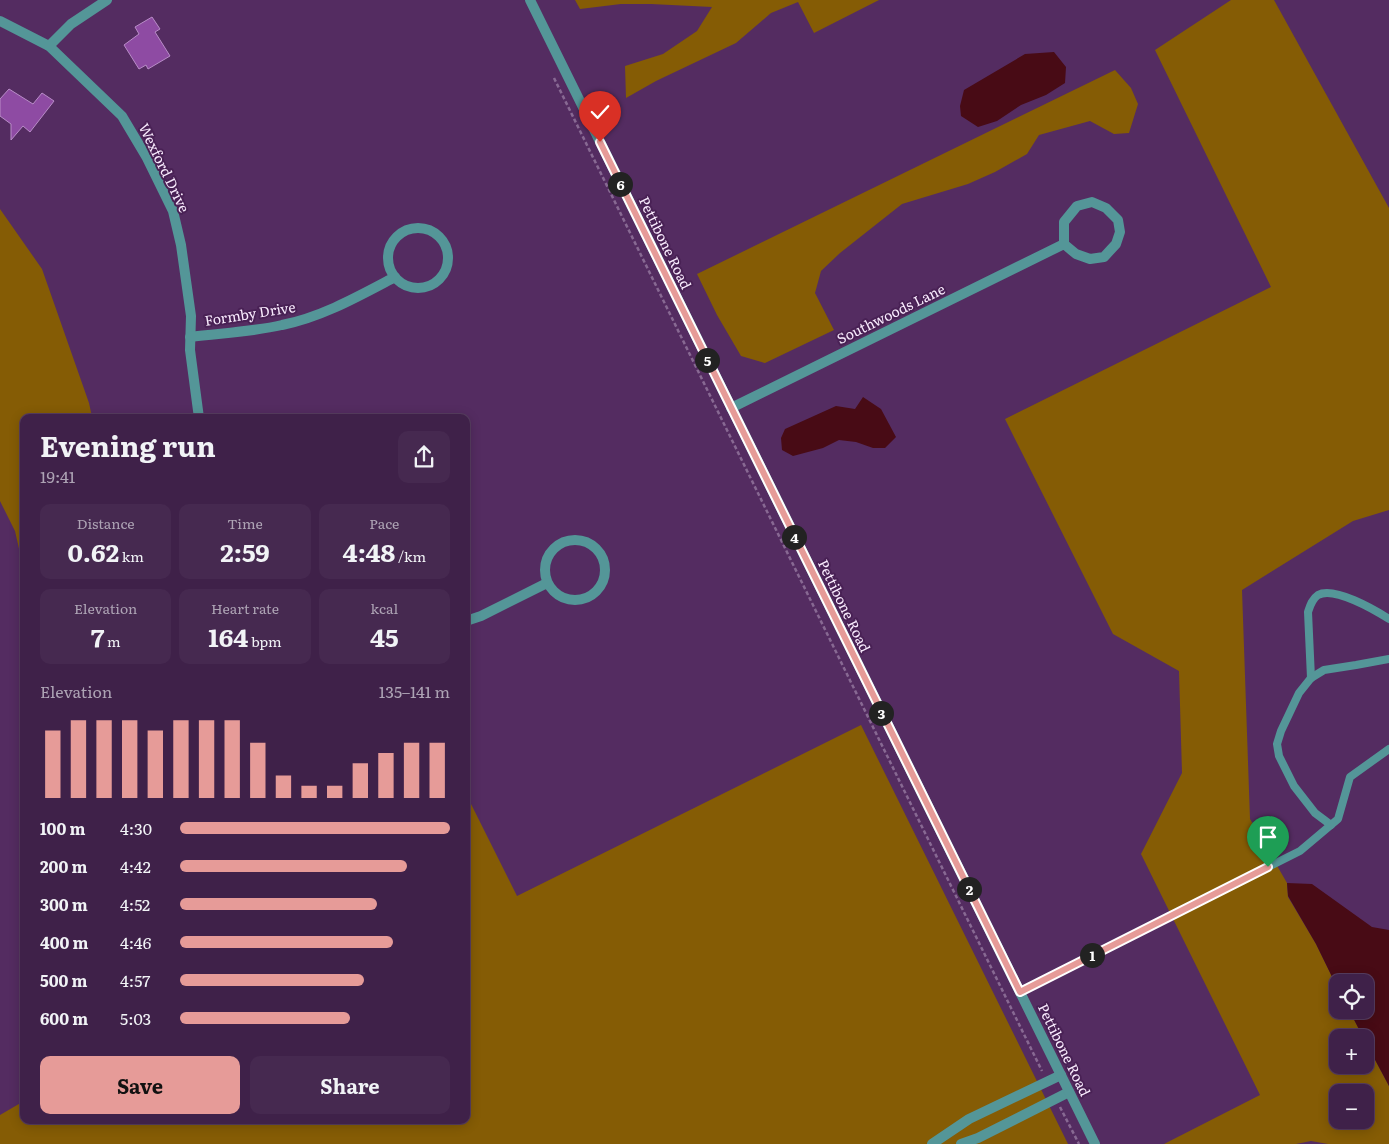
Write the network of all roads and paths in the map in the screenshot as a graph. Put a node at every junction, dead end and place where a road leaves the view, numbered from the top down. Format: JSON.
{"nodes":[{"id":1,"x":107,"y":0,"type":"edge"},
{"id":2,"x":530,"y":0,"type":"edge"},
{"id":3,"x":0,"y":21,"type":"edge"},
{"id":4,"x":49,"y":46,"type":"junction"},
{"id":5,"x":551,"y":71,"type":"dead end"},
{"id":6,"x":1064,"y":244,"type":"junction"},
{"id":7,"x":394,"y":277,"type":"junction"},
{"id":8,"x":190,"y":337,"type":"junction"},
{"id":9,"x":731,"y":408,"type":"junction"},
{"id":10,"x":198,"y":414,"type":"edge"},
{"id":11,"x":548,"y":583,"type":"junction"},
{"id":12,"x":1389,"y":619,"type":"edge"},
{"id":13,"x":470,"y":620,"type":"edge"},
{"id":14,"x":1389,"y":659,"type":"edge"},
{"id":15,"x":1311,"y":678,"type":"junction"},
{"id":16,"x":1389,"y":749,"type":"edge"},
{"id":17,"x":1331,"y":825,"type":"junction"},
{"id":18,"x":1020,"y":992,"type":"junction"},
{"id":19,"x":1041,"y":1070,"type":"dead end"},
{"id":20,"x":1061,"y":1075,"type":"junction"},
{"id":21,"x":1069,"y":1092,"type":"junction"},
{"id":22,"x":1062,"y":1110,"type":"dead end"},
{"id":23,"x":932,"y":1144,"type":"edge"},
{"id":24,"x":961,"y":1144,"type":"edge"},
{"id":25,"x":1079,"y":1144,"type":"edge"},
{"id":26,"x":1095,"y":1144,"type":"edge"}],
"edges":[{"from":1,"to":4,"type":"street"},
{"from":2,"to":9,"type":"street","name":"Pettibone Road"},
{"from":3,"to":4,"type":"street","name":"Wexford Drive"},
{"from":4,"to":8,"type":"street","name":"Wexford Drive"},
{"from":5,"to":19,"type":"path"},
{"from":6,"to":6,"type":"street"},
{"from":6,"to":9,"type":"street","name":"Southwoods Lane"},
{"from":7,"to":7,"type":"street"},
{"from":7,"to":8,"type":"street","name":"Formby Drive"},
{"from":8,"to":10,"type":"street","name":"Wexford Drive"},
{"from":9,"to":18,"type":"street","name":"Pettibone Road"},
{"from":11,"to":11,"type":"street"},
{"from":11,"to":13,"type":"street"},
{"from":12,"to":15,"type":"lane"},
{"from":14,"to":15,"type":"lane"},
{"from":15,"to":17,"type":"lane"},
{"from":16,"to":17,"type":"lane"},
{"from":17,"to":18,"type":"lane"},
{"from":18,"to":20,"type":"street","name":"Pettibone Road"},
{"from":20,"to":21,"type":"street","name":"Pettibone Road"},
{"from":20,"to":23,"type":"street"},
{"from":21,"to":24,"type":"street"},
{"from":21,"to":26,"type":"street","name":"Pettibone Road"},
{"from":22,"to":25,"type":"path"}]}
